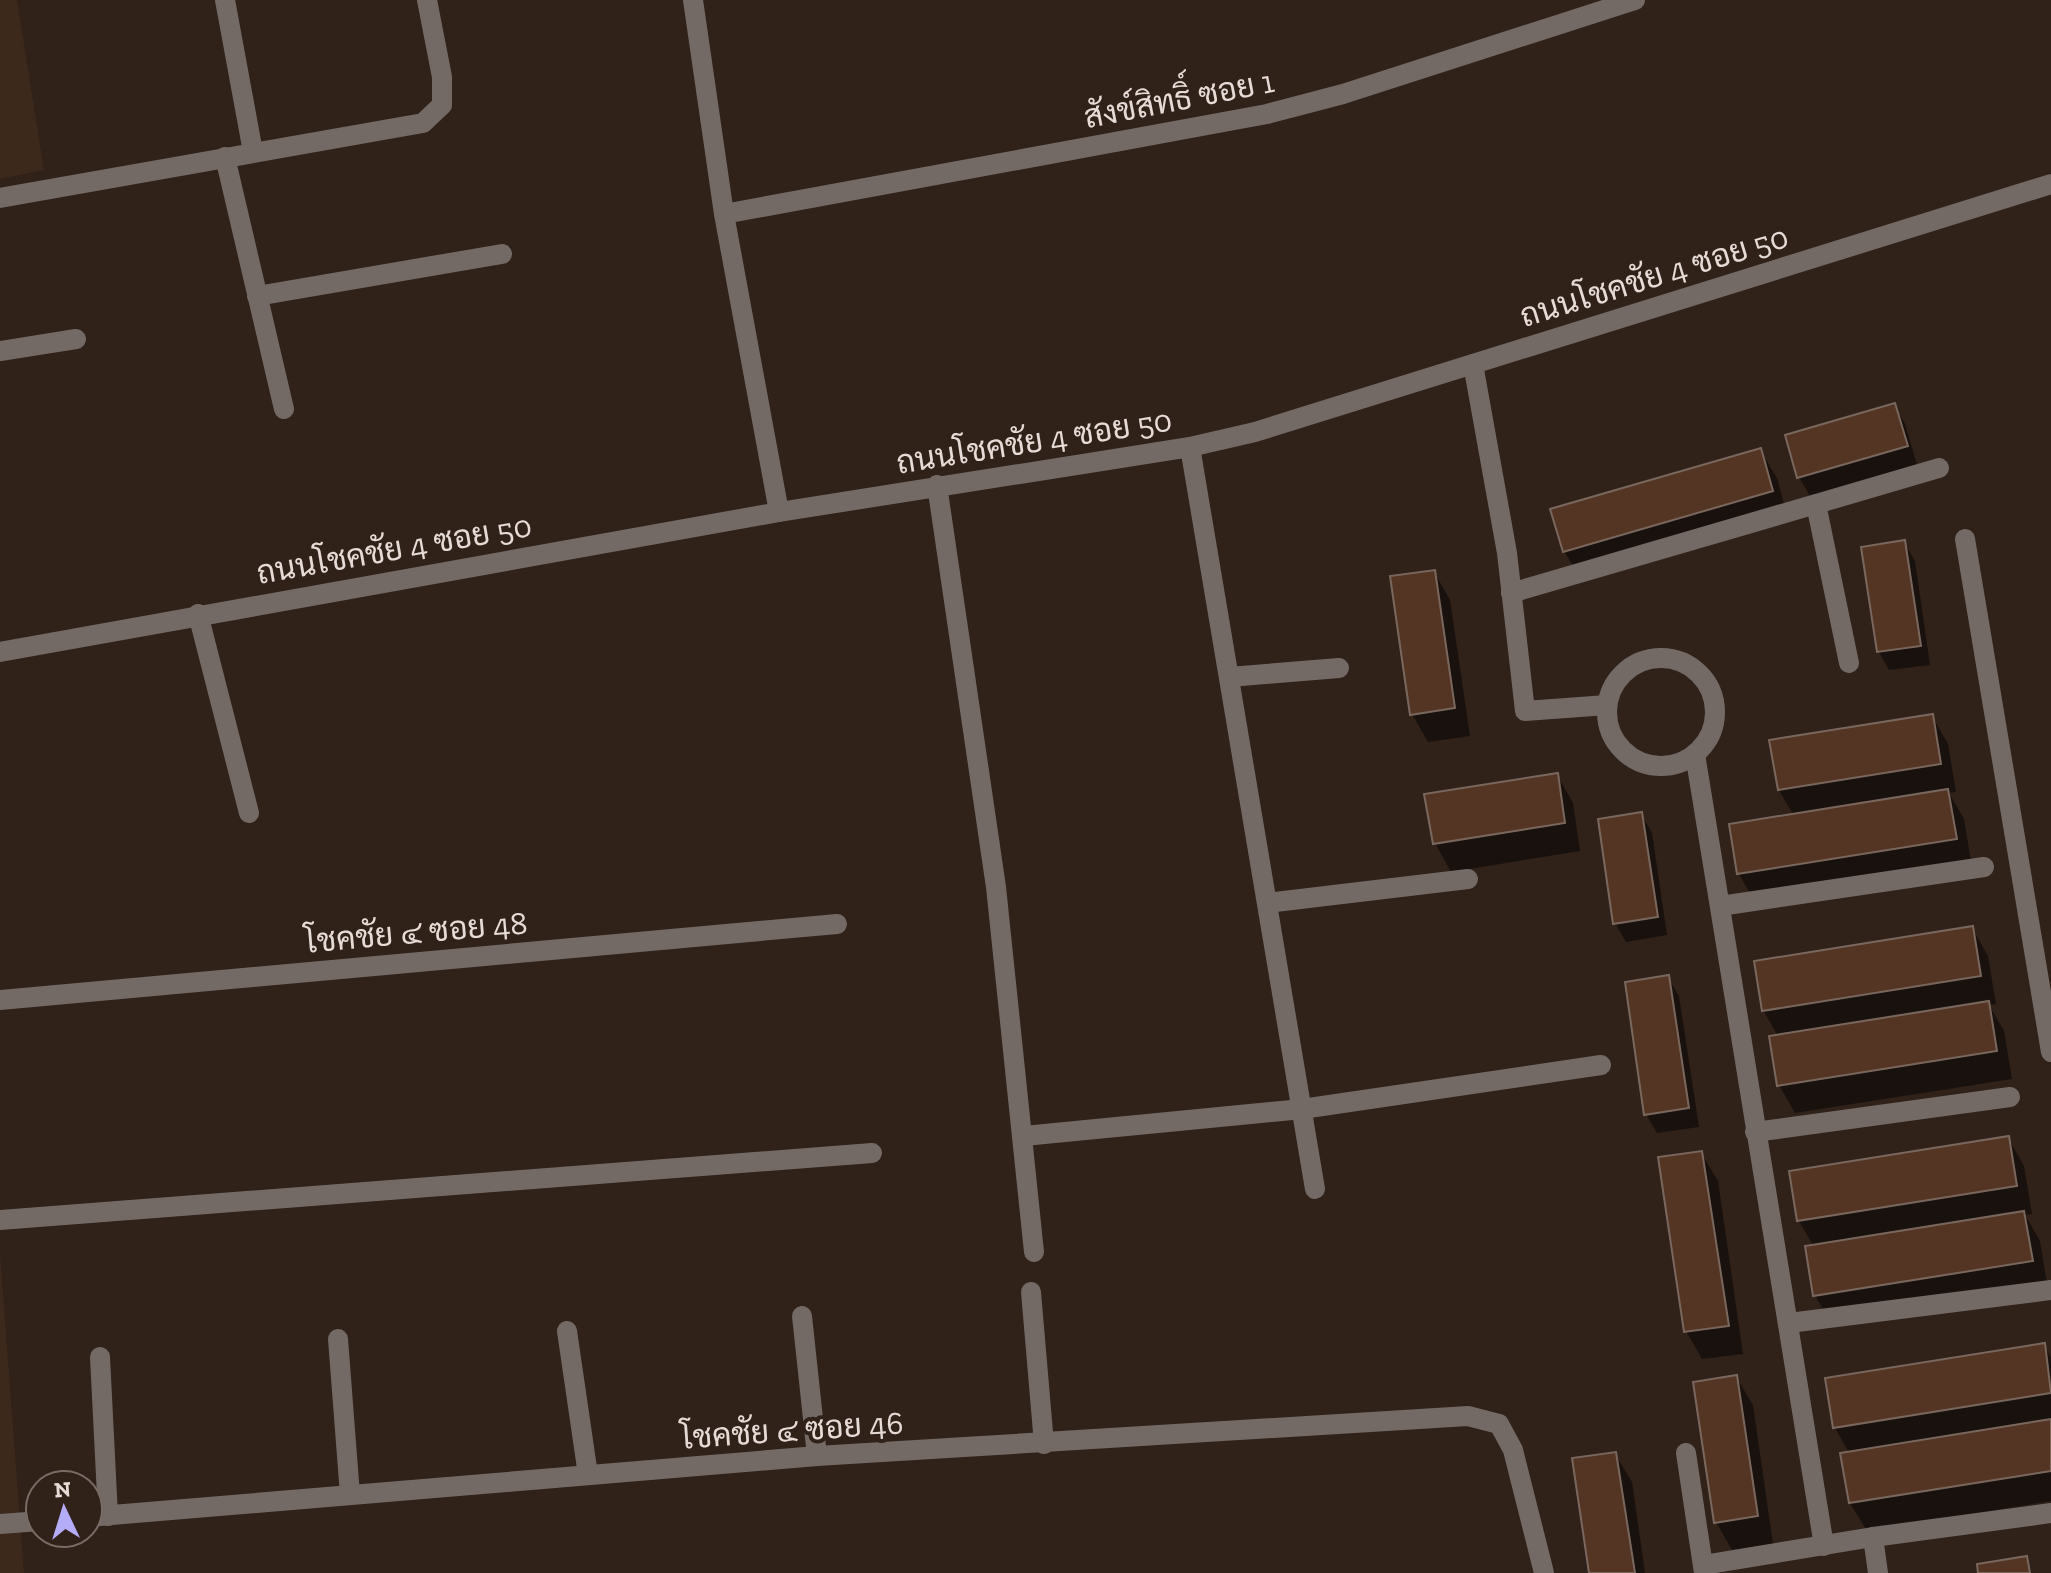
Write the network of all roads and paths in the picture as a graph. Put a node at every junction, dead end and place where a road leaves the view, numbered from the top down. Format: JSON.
{"nodes":[{"id":1,"x":225,"y":0,"type":"edge"},
{"id":2,"x":427,"y":0,"type":"edge"},
{"id":3,"x":693,"y":0,"type":"edge"},
{"id":4,"x":1635,"y":0,"type":"edge"},
{"id":5,"x":253,"y":152,"type":"junction"},
{"id":6,"x":225,"y":157,"type":"junction"},
{"id":7,"x":2051,"y":184,"type":"edge"},
{"id":8,"x":0,"y":198,"type":"edge"},
{"id":9,"x":724,"y":214,"type":"junction"},
{"id":10,"x":502,"y":254,"type":"dead end"},
{"id":11,"x":257,"y":296,"type":"junction"},
{"id":12,"x":76,"y":339,"type":"dead end"},
{"id":13,"x":0,"y":351,"type":"edge"},
{"id":14,"x":1473,"y":364,"type":"junction"},
{"id":15,"x":284,"y":409,"type":"dead end"},
{"id":16,"x":1190,"y":447,"type":"junction"},
{"id":17,"x":1939,"y":468,"type":"dead end"},
{"id":18,"x":937,"y":485,"type":"junction"},
{"id":19,"x":1816,"y":504,"type":"junction"},
{"id":20,"x":779,"y":512,"type":"junction"},
{"id":21,"x":1965,"y":539,"type":"dead end"},
{"id":22,"x":1511,"y":593,"type":"junction"},
{"id":23,"x":198,"y":614,"type":"junction"},
{"id":24,"x":0,"y":652,"type":"edge"},
{"id":25,"x":1849,"y":663,"type":"dead end"},
{"id":26,"x":1339,"y":668,"type":"dead end"},
{"id":27,"x":1229,"y":677,"type":"junction"},
{"id":28,"x":1607,"y":705,"type":"junction"},
{"id":29,"x":1695,"y":754,"type":"junction"},
{"id":30,"x":249,"y":813,"type":"dead end"},
{"id":31,"x":1984,"y":867,"type":"dead end"},
{"id":32,"x":1468,"y":879,"type":"dead end"},
{"id":33,"x":1267,"y":903,"type":"junction"},
{"id":34,"x":1720,"y":906,"type":"junction"},
{"id":35,"x":837,"y":924,"type":"dead end"},
{"id":36,"x":0,"y":1000,"type":"edge"},
{"id":37,"x":2051,"y":1052,"type":"edge"},
{"id":38,"x":1601,"y":1065,"type":"dead end"},
{"id":39,"x":2010,"y":1097,"type":"dead end"},
{"id":40,"x":1302,"y":1109,"type":"junction"},
{"id":41,"x":1755,"y":1132,"type":"junction"},
{"id":42,"x":1024,"y":1136,"type":"junction"},
{"id":43,"x":872,"y":1153,"type":"dead end"},
{"id":44,"x":1315,"y":1189,"type":"dead end"},
{"id":45,"x":0,"y":1220,"type":"edge"},
{"id":46,"x":1034,"y":1252,"type":"dead end"},
{"id":47,"x":2051,"y":1290,"type":"edge"},
{"id":48,"x":1031,"y":1292,"type":"dead end"},
{"id":49,"x":802,"y":1316,"type":"dead end"},
{"id":50,"x":1789,"y":1323,"type":"junction"},
{"id":51,"x":567,"y":1331,"type":"dead end"},
{"id":52,"x":338,"y":1339,"type":"dead end"},
{"id":53,"x":100,"y":1357,"type":"dead end"},
{"id":54,"x":1044,"y":1444,"type":"junction"},
{"id":55,"x":1686,"y":1453,"type":"dead end"},
{"id":56,"x":817,"y":1456,"type":"junction"},
{"id":57,"x":99,"y":1469,"type":"edge"},
{"id":58,"x":588,"y":1475,"type":"junction"},
{"id":59,"x":350,"y":1495,"type":"junction"},
{"id":60,"x":2051,"y":1513,"type":"edge"},
{"id":61,"x":104,"y":1516,"type":"edge"},
{"id":62,"x":24,"y":1522,"type":"edge"},
{"id":63,"x":0,"y":1524,"type":"edge"},
{"id":64,"x":1873,"y":1537,"type":"junction"},
{"id":65,"x":1824,"y":1546,"type":"junction"},
{"id":66,"x":1704,"y":1569,"type":"edge"},
{"id":67,"x":1544,"y":1573,"type":"edge"},
{"id":68,"x":1878,"y":1573,"type":"edge"}],
"edges":[{"from":1,"to":5,"type":"street"},
{"from":2,"to":5,"type":"street"},
{"from":3,"to":9,"type":"street"},
{"from":4,"to":9,"type":"street","name":"สังข์สิทธิ์ ซอย 1"},
{"from":5,"to":6,"type":"street"},
{"from":6,"to":8,"type":"street"},
{"from":6,"to":11,"type":"street"},
{"from":7,"to":14,"type":"street","name":"ถนนโชคชัย 4 ซอย 50"},
{"from":9,"to":20,"type":"street"},
{"from":10,"to":11,"type":"street"},
{"from":11,"to":15,"type":"street"},
{"from":12,"to":13,"type":"street"},
{"from":14,"to":16,"type":"street","name":"ถนนโชคชัย 4 ซอย 50"},
{"from":14,"to":22,"type":"street"},
{"from":16,"to":18,"type":"street","name":"ถนนโชคชัย 4 ซอย 50"},
{"from":16,"to":27,"type":"street"},
{"from":17,"to":19,"type":"street"},
{"from":18,"to":20,"type":"street","name":"ถนนโชคชัย 4 ซอย 50"},
{"from":18,"to":42,"type":"street"},
{"from":19,"to":22,"type":"street"},
{"from":19,"to":25,"type":"street"},
{"from":20,"to":23,"type":"street","name":"ถนนโชคชัย 4 ซอย 50"},
{"from":21,"to":37,"type":"street"},
{"from":22,"to":28,"type":"street"},
{"from":23,"to":24,"type":"street","name":"ถนนโชคชัย 4 ซอย 50"},
{"from":23,"to":30,"type":"street"},
{"from":26,"to":27,"type":"street"},
{"from":27,"to":33,"type":"street"},
{"from":28,"to":29,"type":"street"},
{"from":28,"to":29,"type":"street"},
{"from":29,"to":34,"type":"street"},
{"from":31,"to":34,"type":"street"},
{"from":32,"to":33,"type":"street"},
{"from":33,"to":40,"type":"street"},
{"from":34,"to":41,"type":"street"},
{"from":35,"to":36,"type":"street","name":"โชคชัย ๔ ซอย 48"},
{"from":38,"to":40,"type":"street"},
{"from":39,"to":41,"type":"street"},
{"from":40,"to":42,"type":"street"},
{"from":40,"to":44,"type":"street"},
{"from":41,"to":50,"type":"street"},
{"from":42,"to":46,"type":"street"},
{"from":43,"to":45,"type":"street"},
{"from":47,"to":50,"type":"street"},
{"from":48,"to":54,"type":"street"},
{"from":49,"to":56,"type":"street"},
{"from":50,"to":65,"type":"street"},
{"from":51,"to":58,"type":"street"},
{"from":52,"to":59,"type":"street"},
{"from":53,"to":57,"type":"street"},
{"from":54,"to":56,"type":"street","name":"โชคชัย ๔ ซอย 46"},
{"from":54,"to":67,"type":"street","name":"โชคชัย ๔ ซอย 46"},
{"from":55,"to":66,"type":"street"},
{"from":56,"to":58,"type":"street","name":"โชคชัย ๔ ซอย 46"},
{"from":58,"to":59,"type":"street","name":"โชคชัย ๔ ซอย 46"},
{"from":59,"to":61,"type":"street","name":"โชคชัย ๔ ซอย 46"},
{"from":60,"to":64,"type":"street"},
{"from":62,"to":63,"type":"street"},
{"from":64,"to":65,"type":"street"},
{"from":64,"to":68,"type":"street"},
{"from":65,"to":66,"type":"street"}]}
